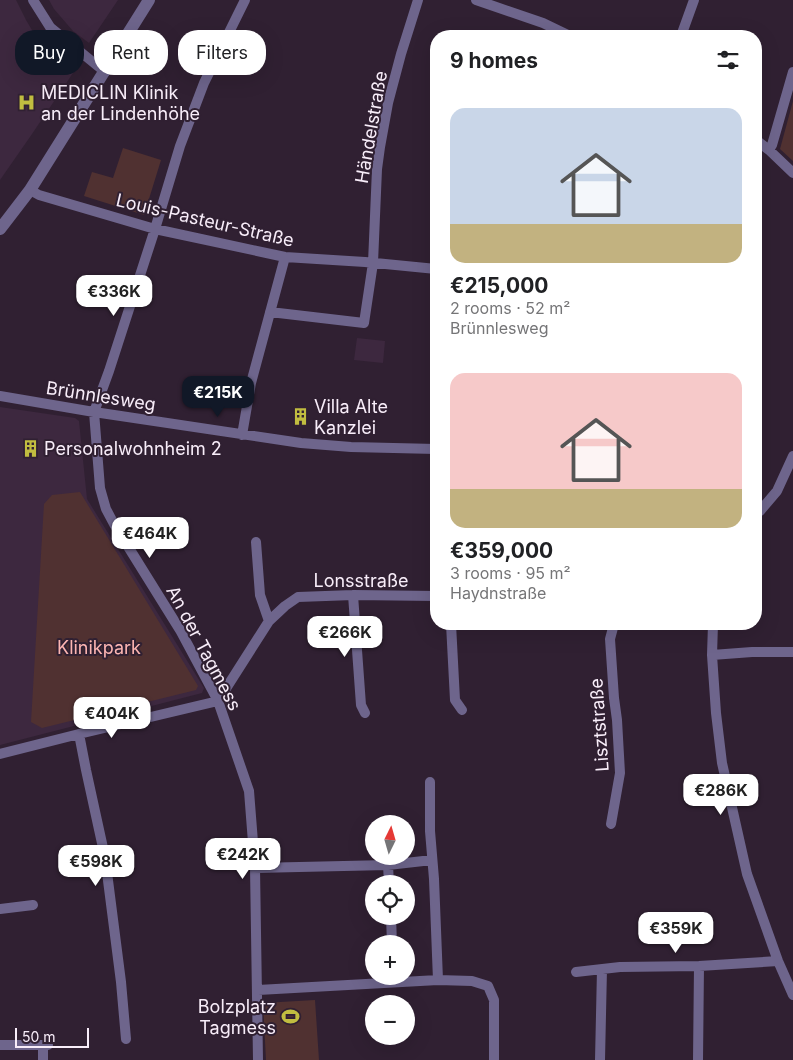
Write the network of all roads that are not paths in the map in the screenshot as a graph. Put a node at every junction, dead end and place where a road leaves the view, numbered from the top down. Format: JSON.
{"nodes":[{"id":1,"x":33,"y":0,"type":"edge"},
{"id":2,"x":149,"y":0,"type":"edge"},
{"id":3,"x":246,"y":0,"type":"edge"},
{"id":4,"x":418,"y":0,"type":"edge"},
{"id":5,"x":476,"y":0,"type":"edge"},
{"id":6,"x":694,"y":0,"type":"edge"},
{"id":7,"x":131,"y":30,"type":"edge"},
{"id":8,"x":558,"y":30,"type":"edge"},
{"id":9,"x":683,"y":30,"type":"edge"},
{"id":10,"x":94,"y":63,"type":"edge"},
{"id":11,"x":793,"y":72,"type":"edge"},
{"id":12,"x":103,"y":75,"type":"edge"},
{"id":13,"x":762,"y":145,"type":"edge"},
{"id":14,"x":769,"y":150,"type":"junction"},
{"id":15,"x":793,"y":173,"type":"edge"},
{"id":16,"x":30,"y":190,"type":"junction"},
{"id":17,"x":0,"y":229,"type":"edge"},
{"id":18,"x":155,"y":229,"type":"junction"},
{"id":19,"x":285,"y":257,"type":"junction"},
{"id":20,"x":373,"y":263,"type":"junction"},
{"id":21,"x":430,"y":268,"type":"edge"},
{"id":22,"x":270,"y":312,"type":"junction"},
{"id":23,"x":0,"y":396,"type":"edge"},
{"id":24,"x":94,"y":412,"type":"junction"},
{"id":25,"x":242,"y":435,"type":"junction"},
{"id":26,"x":430,"y":449,"type":"edge"},
{"id":27,"x":793,"y":456,"type":"edge"},
{"id":28,"x":762,"y":509,"type":"edge"},
{"id":29,"x":256,"y":542,"type":"dead end"},
{"id":30,"x":353,"y":595,"type":"junction"},
{"id":31,"x":430,"y":596,"type":"edge"},
{"id":32,"x":269,"y":621,"type":"junction"},
{"id":33,"x":450,"y":630,"type":"edge"},
{"id":34,"x":612,"y":630,"type":"edge"},
{"id":35,"x":713,"y":630,"type":"edge"},
{"id":36,"x":793,"y":652,"type":"edge"},
{"id":37,"x":712,"y":655,"type":"junction"},
{"id":38,"x":218,"y":701,"type":"junction"},
{"id":39,"x":462,"y":710,"type":"dead end"},
{"id":40,"x":365,"y":713,"type":"dead end"},
{"id":41,"x":79,"y":734,"type":"junction"},
{"id":42,"x":0,"y":754,"type":"edge"},
{"id":43,"x":430,"y":782,"type":"dead end"},
{"id":44,"x":611,"y":824,"type":"dead end"},
{"id":45,"x":432,"y":860,"type":"junction"},
{"id":46,"x":415,"y":862,"type":"edge"},
{"id":47,"x":388,"y":865,"type":"joint"},
{"id":48,"x":255,"y":868,"type":"junction"},
{"id":49,"x":389,"y":875,"type":"edge"},
{"id":50,"x":33,"y":905,"type":"dead end"},
{"id":51,"x":0,"y":909,"type":"edge"},
{"id":52,"x":778,"y":961,"type":"junction"},
{"id":53,"x":699,"y":966,"type":"junction"},
{"id":54,"x":602,"y":969,"type":"junction"},
{"id":55,"x":576,"y":972,"type":"dead end"},
{"id":56,"x":438,"y":980,"type":"junction"},
{"id":57,"x":258,"y":990,"type":"junction"},
{"id":58,"x":793,"y":995,"type":"edge"},
{"id":59,"x":126,"y":1038,"type":"dead end"},
{"id":60,"x":0,"y":1045,"type":"edge"},
{"id":61,"x":43,"y":1060,"type":"edge"},
{"id":62,"x":258,"y":1060,"type":"edge"},
{"id":63,"x":494,"y":1060,"type":"edge"},
{"id":64,"x":600,"y":1060,"type":"edge"},
{"id":65,"x":698,"y":1060,"type":"edge"}],
"edges":[{"from":1,"to":10,"type":"street"},
{"from":2,"to":7,"type":"street"},
{"from":3,"to":18,"type":"street"},
{"from":4,"to":20,"type":"street","name":"Händelstraße"},
{"from":5,"to":8,"type":"street"},
{"from":6,"to":9,"type":"street"},
{"from":11,"to":14,"type":"street"},
{"from":12,"to":16,"type":"street"},
{"from":13,"to":14,"type":"street"},
{"from":14,"to":15,"type":"street"},
{"from":16,"to":17,"type":"street"},
{"from":16,"to":18,"type":"street","name":"Louis-Pasteur-Straße"},
{"from":18,"to":19,"type":"street","name":"Louis-Pasteur-Straße"},
{"from":18,"to":24,"type":"street"},
{"from":19,"to":20,"type":"street","name":"Louis-Pasteur-Straße"},
{"from":19,"to":22,"type":"street"},
{"from":20,"to":21,"type":"street","name":"Louis-Pasteur-Straße"},
{"from":20,"to":22,"type":"street","name":"Händelstraße"},
{"from":22,"to":25,"type":"street"},
{"from":23,"to":24,"type":"street","name":"Brünnlesweg"},
{"from":24,"to":25,"type":"street","name":"Brünnlesweg"},
{"from":24,"to":38,"type":"street","name":"An der Tagmess"},
{"from":25,"to":26,"type":"street","name":"Brünnlesweg"},
{"from":27,"to":28,"type":"street"},
{"from":29,"to":32,"type":"street"},
{"from":30,"to":31,"type":"street","name":"Lonsstraße"},
{"from":30,"to":32,"type":"street","name":"Lonsstraße"},
{"from":30,"to":40,"type":"street"},
{"from":32,"to":38,"type":"street","name":"Lonsstraße"},
{"from":33,"to":39,"type":"street"},
{"from":34,"to":44,"type":"street","name":"Lisztstraße"},
{"from":35,"to":37,"type":"street"},
{"from":36,"to":37,"type":"street"},
{"from":37,"to":52,"type":"street"},
{"from":38,"to":41,"type":"street"},
{"from":38,"to":48,"type":"street","name":"An der Tagmess"},
{"from":41,"to":42,"type":"street"},
{"from":41,"to":59,"type":"street"},
{"from":43,"to":45,"type":"street"},
{"from":45,"to":46,"type":"street"},
{"from":45,"to":56,"type":"street"},
{"from":47,"to":48,"type":"street"},
{"from":47,"to":49,"type":"street"},
{"from":48,"to":57,"type":"street","name":"An der Tagmess"},
{"from":50,"to":51,"type":"street"},
{"from":52,"to":53,"type":"street"},
{"from":52,"to":58,"type":"street"},
{"from":53,"to":54,"type":"street"},
{"from":53,"to":65,"type":"street"},
{"from":54,"to":55,"type":"street"},
{"from":54,"to":64,"type":"street"},
{"from":56,"to":57,"type":"street"},
{"from":56,"to":63,"type":"street"},
{"from":57,"to":62,"type":"street","name":"An der Tagmess"},
{"from":60,"to":61,"type":"street"}]}
